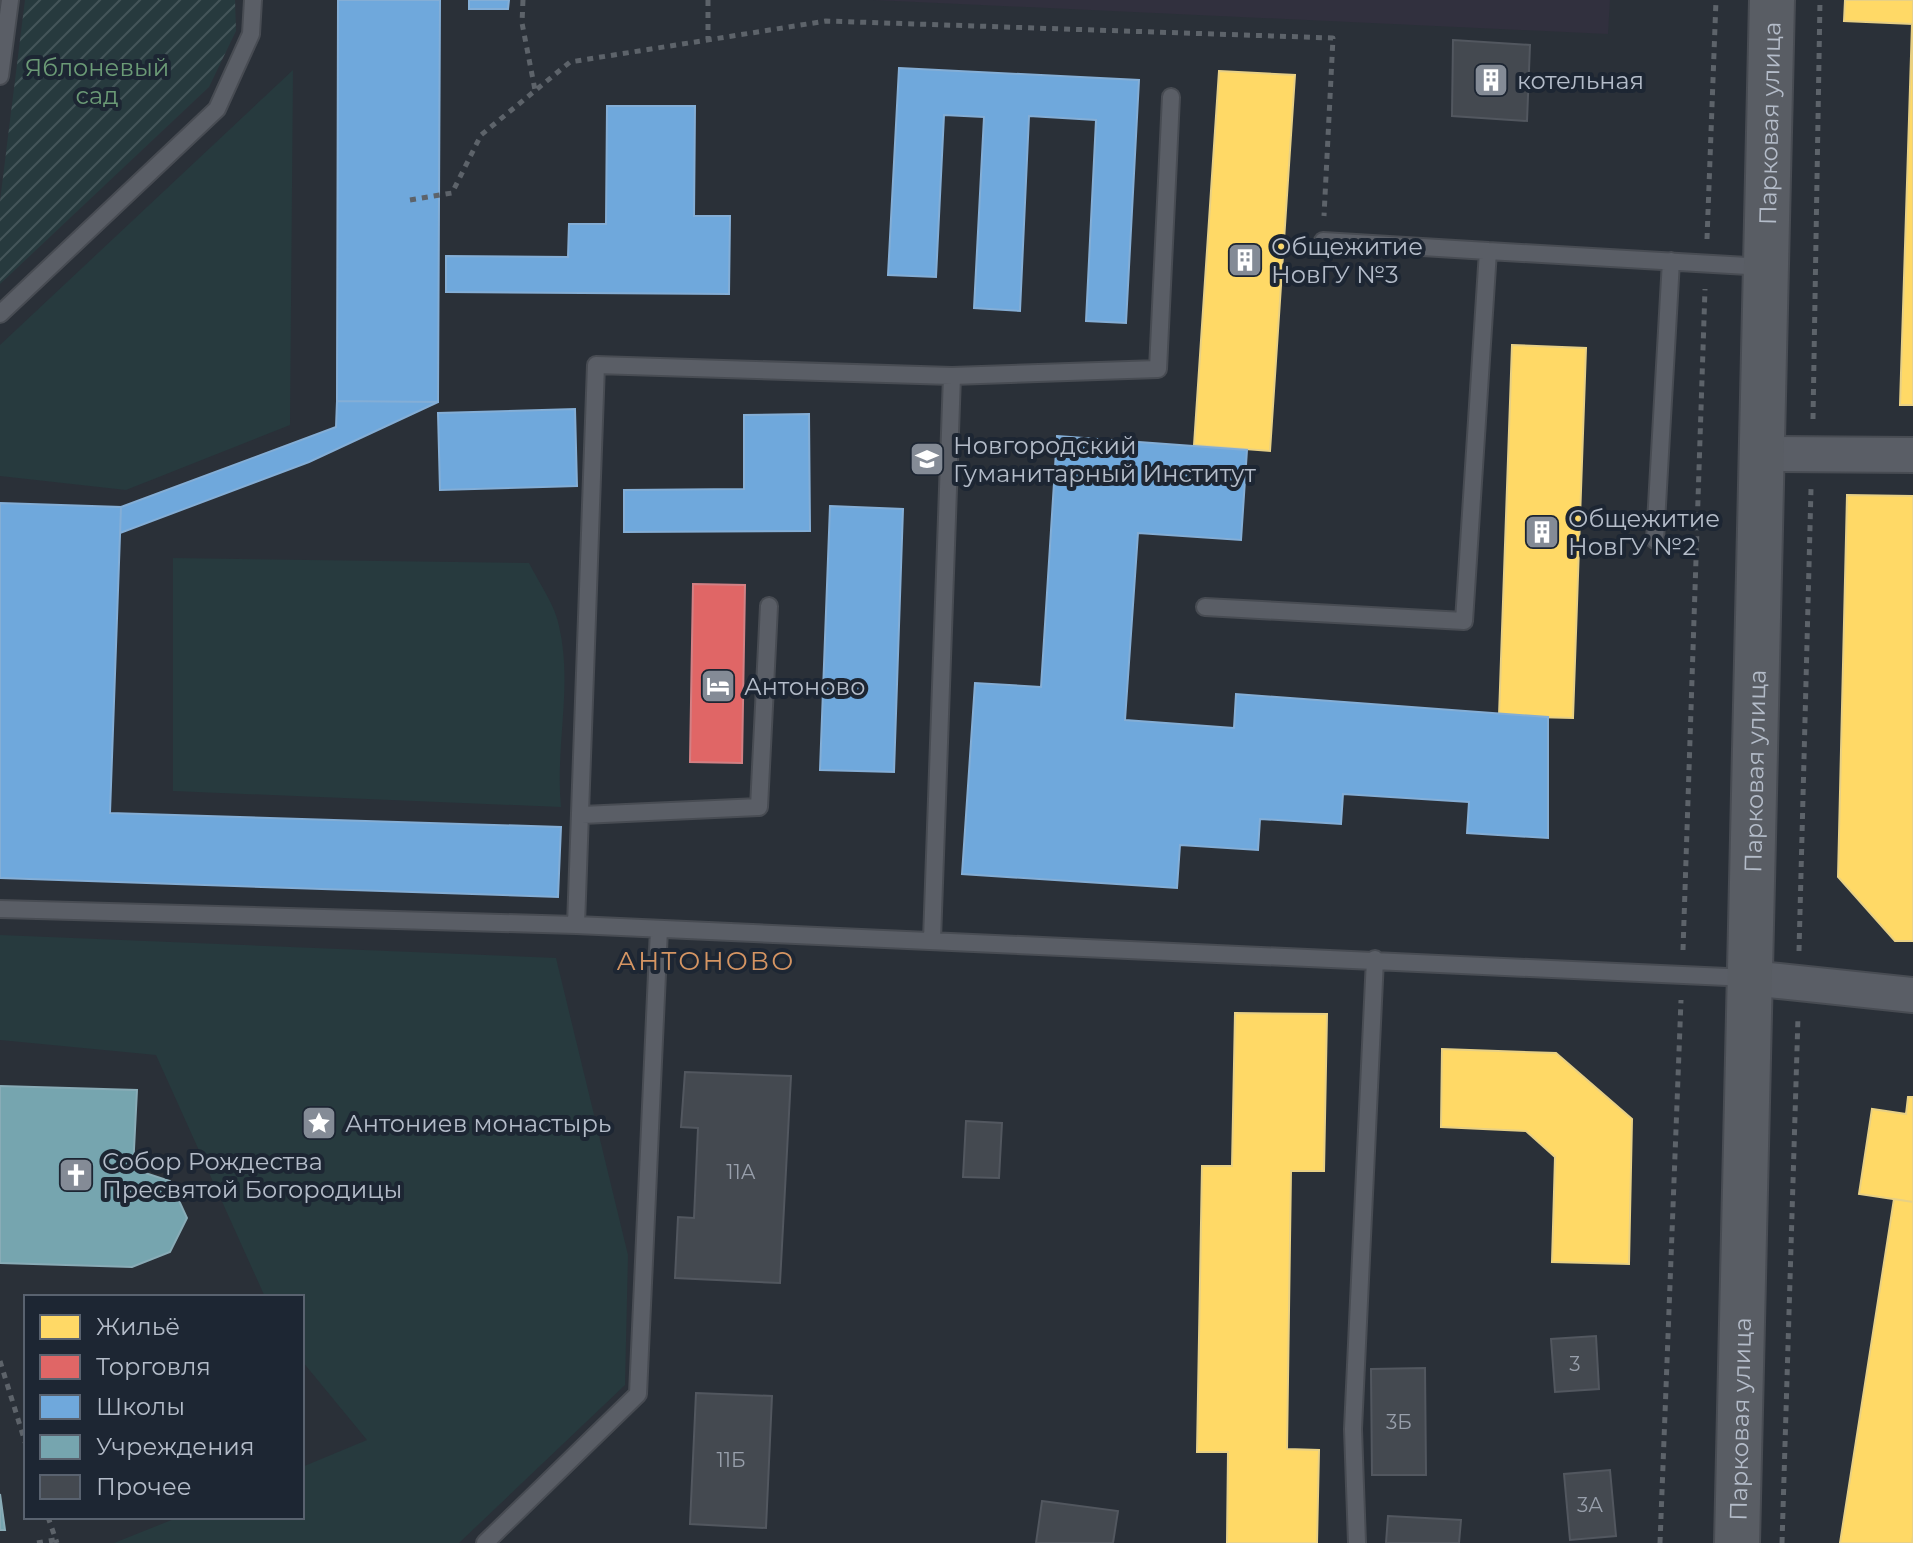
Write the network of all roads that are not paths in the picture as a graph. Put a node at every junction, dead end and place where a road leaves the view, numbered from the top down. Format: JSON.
{"nodes":[{"id":1,"x":10,"y":0,"type":"edge"},
{"id":2,"x":253,"y":0,"type":"edge"},
{"id":3,"x":1772,"y":0,"type":"edge"},
{"id":4,"x":0,"y":76,"type":"edge"},
{"id":5,"x":1171,"y":97,"type":"dead end"},
{"id":6,"x":1323,"y":241,"type":"road end"},
{"id":7,"x":1488,"y":251,"type":"junction"},
{"id":8,"x":1671,"y":261,"type":"junction"},
{"id":9,"x":1766,"y":267,"type":"junction"},
{"id":10,"x":0,"y":314,"type":"edge"},
{"id":11,"x":952,"y":376,"type":"junction"},
{"id":12,"x":1761,"y":454,"type":"junction"},
{"id":13,"x":1913,"y":455,"type":"edge"},
{"id":14,"x":1655,"y":540,"type":"dead end"},
{"id":15,"x":769,"y":606,"type":"dead end"},
{"id":16,"x":1205,"y":607,"type":"dead end"},
{"id":17,"x":582,"y":815,"type":"junction"},
{"id":18,"x":0,"y":909,"type":"edge"},
{"id":19,"x":576,"y":925,"type":"junction"},
{"id":20,"x":659,"y":929,"type":"junction"},
{"id":21,"x":932,"y":940,"type":"junction"},
{"id":22,"x":1375,"y":959,"type":"junction"},
{"id":23,"x":1750,"y":978,"type":"junction"},
{"id":24,"x":1913,"y":995,"type":"edge"},
{"id":25,"x":485,"y":1543,"type":"edge"},
{"id":26,"x":1357,"y":1543,"type":"edge"},
{"id":27,"x":1737,"y":1543,"type":"edge"}],
"edges":[{"from":1,"to":4,"type":"lane"},
{"from":2,"to":10,"type":"lane"},
{"from":3,"to":9,"type":"street","name":"Парковая улица"},
{"from":5,"to":11,"type":"lane"},
{"from":6,"to":7,"type":"lane"},
{"from":7,"to":8,"type":"lane"},
{"from":7,"to":16,"type":"lane"},
{"from":8,"to":9,"type":"lane"},
{"from":8,"to":14,"type":"lane"},
{"from":9,"to":12,"type":"street","name":"Парковая улица"},
{"from":11,"to":17,"type":"lane"},
{"from":11,"to":21,"type":"lane"},
{"from":12,"to":13,"type":"street"},
{"from":12,"to":23,"type":"street","name":"Парковая улица"},
{"from":15,"to":17,"type":"lane"},
{"from":17,"to":19,"type":"lane"},
{"from":18,"to":19,"type":"lane"},
{"from":19,"to":20,"type":"lane"},
{"from":20,"to":21,"type":"lane"},
{"from":20,"to":25,"type":"lane"},
{"from":21,"to":22,"type":"lane"},
{"from":22,"to":23,"type":"lane"},
{"from":22,"to":26,"type":"lane"},
{"from":23,"to":24,"type":"street"},
{"from":23,"to":27,"type":"street","name":"Парковая улица"}]}
